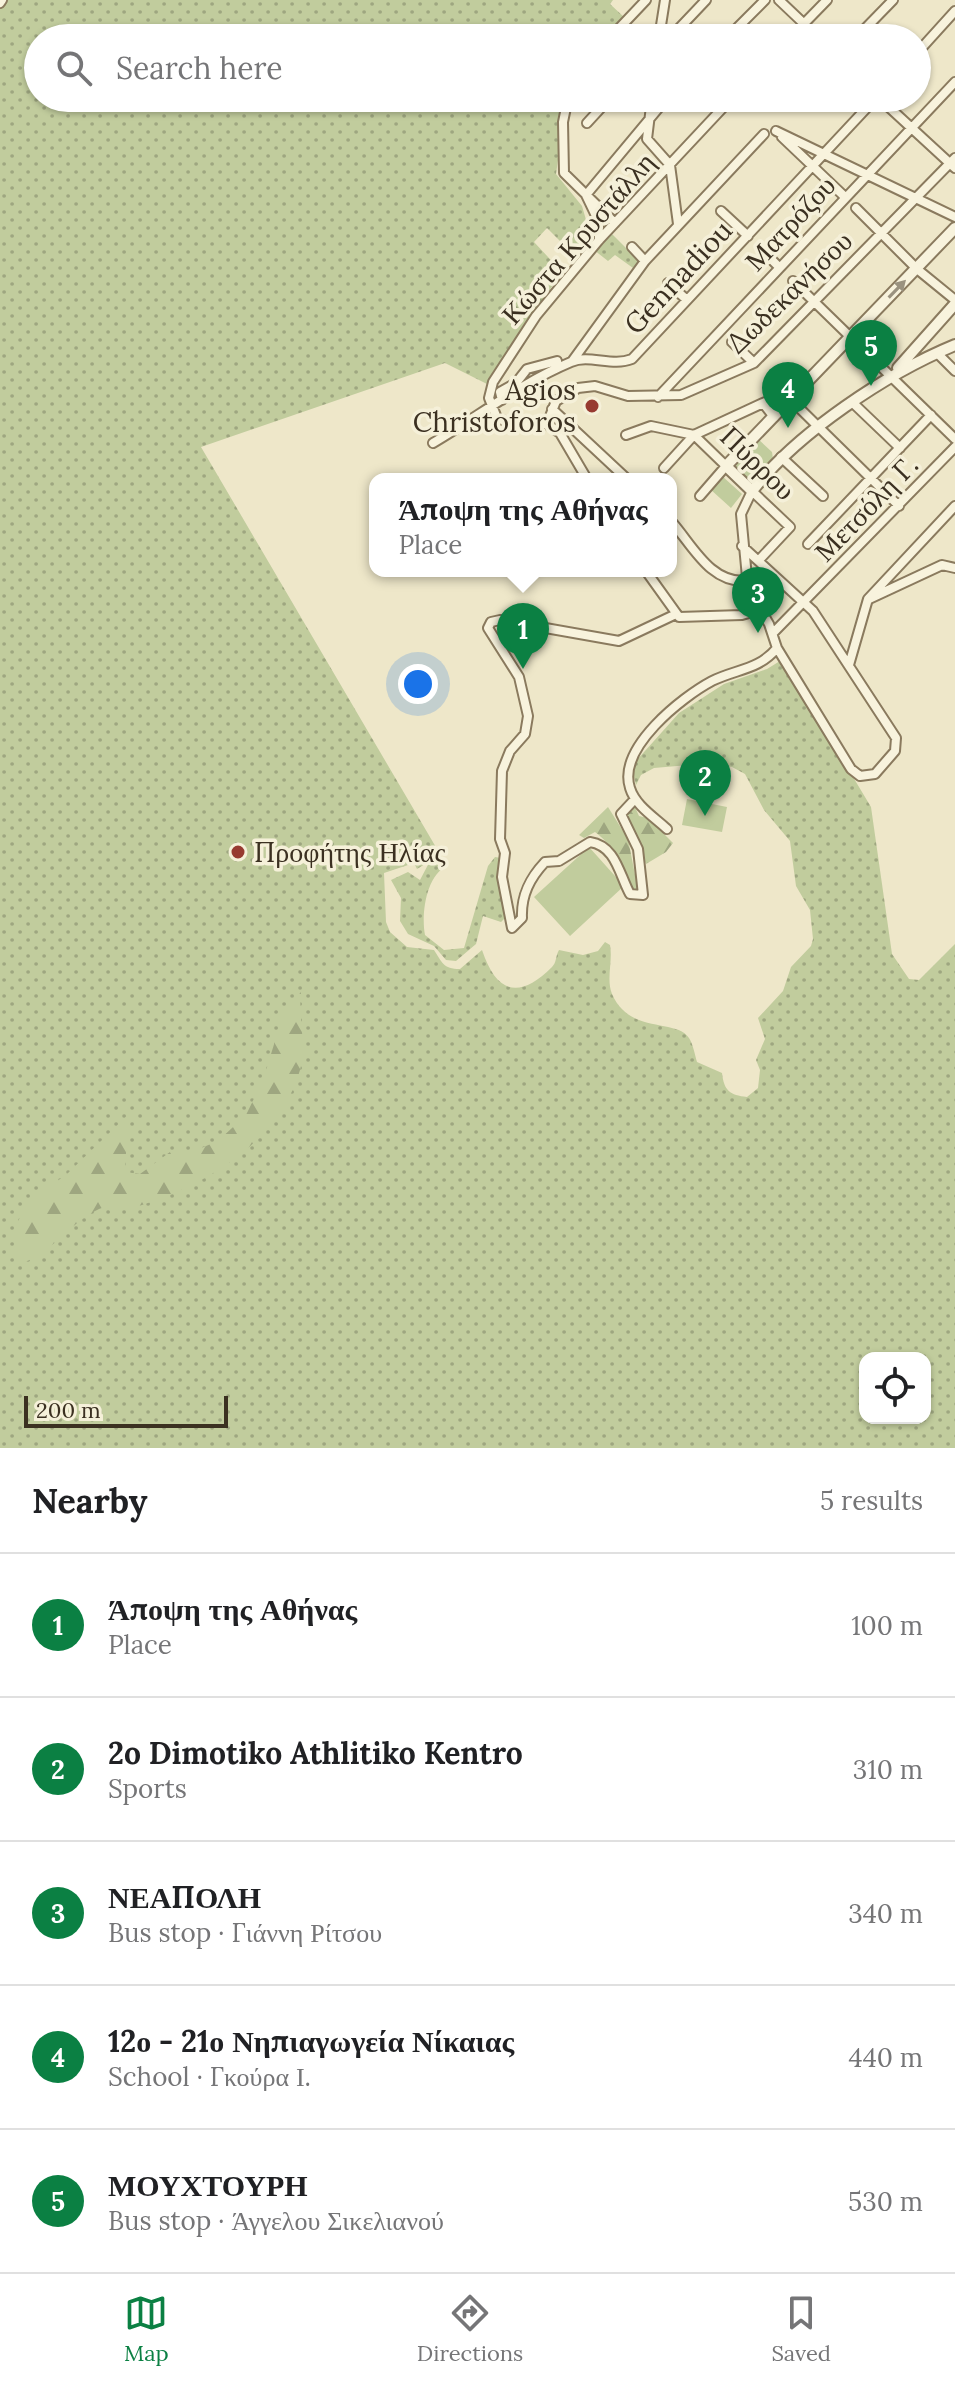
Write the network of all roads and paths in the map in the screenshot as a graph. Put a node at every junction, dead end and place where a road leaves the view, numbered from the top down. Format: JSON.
{"nodes":[{"id":1,"x":646,"y":0,"type":"edge"},
{"id":2,"x":665,"y":0,"type":"edge"},
{"id":3,"x":706,"y":0,"type":"edge"},
{"id":4,"x":765,"y":0,"type":"edge"},
{"id":5,"x":779,"y":0,"type":"edge"},
{"id":6,"x":839,"y":0,"type":"edge"},
{"id":7,"x":893,"y":0,"type":"edge"},
{"id":8,"x":825,"y":2,"type":"edge"},
{"id":9,"x":955,"y":11,"type":"edge"},
{"id":10,"x":804,"y":23,"type":"joint"},
{"id":11,"x":623,"y":24,"type":"edge"},
{"id":12,"x":661,"y":24,"type":"edge"},
{"id":13,"x":683,"y":24,"type":"edge"},
{"id":14,"x":741,"y":24,"type":"edge"},
{"id":15,"x":870,"y":24,"type":"edge"},
{"id":16,"x":931,"y":38,"type":"edge"},
{"id":17,"x":955,"y":82,"type":"edge"},
{"id":18,"x":931,"y":107,"type":"edge"},
{"id":19,"x":565,"y":112,"type":"edge"},
{"id":20,"x":597,"y":112,"type":"edge"},
{"id":21,"x":650,"y":112,"type":"edge"},
{"id":22,"x":653,"y":112,"type":"edge"},
{"id":23,"x":719,"y":112,"type":"edge"},
{"id":24,"x":864,"y":112,"type":"edge"},
{"id":25,"x":894,"y":112,"type":"edge"},
{"id":26,"x":926,"y":112,"type":"edge"},
{"id":27,"x":650,"y":115,"type":"junction"},
{"id":28,"x":587,"y":123,"type":"dead end"},
{"id":29,"x":911,"y":127,"type":"junction"},
{"id":30,"x":764,"y":134,"type":"dead end"},
{"id":31,"x":822,"y":153,"type":"junction"},
{"id":32,"x":953,"y":163,"type":"edge"},
{"id":33,"x":670,"y":165,"type":"junction"},
{"id":34,"x":811,"y":165,"type":"junction"},
{"id":35,"x":866,"y":174,"type":"junction"},
{"id":36,"x":586,"y":195,"type":"junction"},
{"id":37,"x":845,"y":197,"type":"junction"},
{"id":38,"x":917,"y":198,"type":"junction"},
{"id":39,"x":856,"y":208,"type":"dead end"},
{"id":40,"x":721,"y":211,"type":"dead end"},
{"id":41,"x":955,"y":217,"type":"edge"},
{"id":42,"x":615,"y":223,"type":"junction"},
{"id":43,"x":678,"y":224,"type":"junction"},
{"id":44,"x":955,"y":228,"type":"edge"},
{"id":45,"x":881,"y":234,"type":"junction"},
{"id":46,"x":748,"y":236,"type":"junction"},
{"id":47,"x":599,"y":240,"type":"junction"},
{"id":48,"x":632,"y":247,"type":"dead end"},
{"id":49,"x":764,"y":252,"type":"dead end"},
{"id":50,"x":645,"y":261,"type":"junction"},
{"id":51,"x":779,"y":267,"type":"junction"},
{"id":52,"x":917,"y":269,"type":"junction"},
{"id":53,"x":793,"y":281,"type":"dead end"},
{"id":54,"x":668,"y":283,"type":"dead end"},
{"id":55,"x":687,"y":300,"type":"junction"},
{"id":56,"x":955,"y":302,"type":"edge"},
{"id":57,"x":815,"y":303,"type":"junction"},
{"id":58,"x":849,"y":339,"type":"junction"},
{"id":59,"x":732,"y":342,"type":"dead end"},
{"id":60,"x":955,"y":345,"type":"edge"},
{"id":61,"x":937,"y":353,"type":"junction"},
{"id":62,"x":573,"y":360,"type":"junction"},
{"id":63,"x":557,"y":361,"type":"dead end"},
{"id":64,"x":754,"y":363,"type":"junction"},
{"id":65,"x":955,"y":371,"type":"edge"},
{"id":66,"x":891,"y":376,"type":"junction"},
{"id":67,"x":658,"y":397,"type":"junction"},
{"id":68,"x":788,"y":397,"type":"junction"},
{"id":69,"x":502,"y":400,"type":"junction"},
{"id":70,"x":763,"y":403,"type":"junction"},
{"id":71,"x":853,"y":403,"type":"junction"},
{"id":72,"x":491,"y":408,"type":"junction"},
{"id":73,"x":552,"y":409,"type":"junction"},
{"id":74,"x":931,"y":415,"type":"junction"},
{"id":75,"x":774,"y":417,"type":"junction"},
{"id":76,"x":547,"y":424,"type":"junction"},
{"id":77,"x":820,"y":429,"type":"junction"},
{"id":78,"x":626,"y":435,"type":"dead end"},
{"id":79,"x":694,"y":435,"type":"junction"},
{"id":80,"x":955,"y":439,"type":"edge"},
{"id":81,"x":433,"y":443,"type":"dead end"},
{"id":82,"x":955,"y":447,"type":"edge"},
{"id":83,"x":900,"y":448,"type":"junction"},
{"id":84,"x":781,"y":457,"type":"junction"},
{"id":85,"x":726,"y":466,"type":"junction"},
{"id":86,"x":664,"y":468,"type":"dead end"},
{"id":87,"x":583,"y":473,"type":"edge"},
{"id":88,"x":621,"y":473,"type":"edge"},
{"id":89,"x":870,"y":478,"type":"junction"},
{"id":90,"x":752,"y":491,"type":"junction"},
{"id":91,"x":700,"y":496,"type":"dead end"},
{"id":92,"x":823,"y":496,"type":"dead end"},
{"id":93,"x":899,"y":506,"type":"junction"},
{"id":94,"x":955,"y":506,"type":"edge"},
{"id":95,"x":677,"y":530,"type":"edge"},
{"id":96,"x":808,"y":544,"type":"dead end"},
{"id":97,"x":742,"y":546,"type":"junction"},
{"id":98,"x":759,"y":560,"type":"junction"},
{"id":99,"x":955,"y":568,"type":"edge"},
{"id":100,"x":650,"y":577,"type":"edge"},
{"id":101,"x":746,"y":581,"type":"junction"},
{"id":102,"x":868,"y":599,"type":"junction"},
{"id":103,"x":805,"y":602,"type":"junction"},
{"id":104,"x":759,"y":610,"type":"junction"},
{"id":105,"x":674,"y":615,"type":"junction"},
{"id":106,"x":773,"y":633,"type":"junction"},
{"id":107,"x":777,"y":648,"type":"junction"},
{"id":108,"x":849,"y":665,"type":"junction"},
{"id":109,"x":635,"y":799,"type":"junction"},
{"id":110,"x":667,"y":829,"type":"dead end"}],
"edges":[{"from":1,"to":11,"type":"street"},
{"from":2,"to":12,"type":"street"},
{"from":3,"to":13,"type":"street"},
{"from":4,"to":14,"type":"street"},
{"from":5,"to":10,"type":"street"},
{"from":6,"to":8,"type":"street"},
{"from":7,"to":15,"type":"street"},
{"from":8,"to":10,"type":"street"},
{"from":9,"to":16,"type":"street"},
{"from":17,"to":18,"type":"street","name":"Ματρόζου"},
{"from":19,"to":36,"type":"street"},
{"from":20,"to":28,"type":"street"},
{"from":21,"to":27,"type":"street"},
{"from":22,"to":27,"type":"street"},
{"from":23,"to":33,"type":"street","name":"Κώστα Κρυστάλλη"},
{"from":24,"to":31,"type":"street","name":"Gennadiou"},
{"from":25,"to":29,"type":"street"},
{"from":26,"to":29,"type":"street","name":"Ματρόζου"},
{"from":27,"to":33,"type":"street"},
{"from":27,"to":36,"type":"street"},
{"from":29,"to":32,"type":"street"},
{"from":29,"to":35,"type":"street","name":"Ματρόζου"},
{"from":30,"to":43,"type":"street"},
{"from":31,"to":34,"type":"street","name":"Gennadiou"},
{"from":31,"to":34,"type":"street"},
{"from":31,"to":35,"type":"street"},
{"from":32,"to":38,"type":"street","name":"Δωδεκανήσου"},
{"from":33,"to":42,"type":"street","name":"Κώστα Κρυστάλλη"},
{"from":33,"to":43,"type":"street"},
{"from":34,"to":37,"type":"street"},
{"from":34,"to":46,"type":"street","name":"Gennadiou"},
{"from":35,"to":37,"type":"street","name":"Ματρόζου"},
{"from":35,"to":38,"type":"street"},
{"from":36,"to":42,"type":"street"},
{"from":36,"to":47,"type":"street"},
{"from":37,"to":51,"type":"street","name":"Ματρόζου"},
{"from":38,"to":41,"type":"street"},
{"from":38,"to":45,"type":"street","name":"Δωδεκανήσου"},
{"from":39,"to":45,"type":"street"},
{"from":40,"to":46,"type":"street"},
{"from":42,"to":47,"type":"street","name":"Κώστα Κρυστάλλη"},
{"from":43,"to":50,"type":"street"},
{"from":44,"to":52,"type":"street"},
{"from":45,"to":52,"type":"street"},
{"from":45,"to":57,"type":"street","name":"Δωδεκανήσου"},
{"from":46,"to":55,"type":"street","name":"Gennadiou"},
{"from":47,"to":72,"type":"street","name":"Κώστα Κρυστάλλη"},
{"from":48,"to":50,"type":"street"},
{"from":49,"to":51,"type":"street"},
{"from":50,"to":62,"type":"street"},
{"from":51,"to":67,"type":"street","name":"Ματρόζου"},
{"from":52,"to":56,"type":"street"},
{"from":58,"to":52,"type":"street","one_way":true},
{"from":53,"to":57,"type":"street"},
{"from":54,"to":55,"type":"street"},
{"from":55,"to":62,"type":"street","name":"Gennadiou"},
{"from":56,"to":66,"type":"street"},
{"from":57,"to":58,"type":"street"},
{"from":57,"to":64,"type":"street","name":"Δωδεκανήσου"},
{"from":58,"to":66,"type":"street"},
{"from":58,"to":68,"type":"street"},
{"from":59,"to":64,"type":"street"},
{"from":60,"to":61,"type":"street"},
{"from":61,"to":65,"type":"street"},
{"from":61,"to":66,"type":"street"},
{"from":62,"to":69,"type":"street","name":"Gennadiou"},
{"from":63,"to":69,"type":"street"},
{"from":64,"to":67,"type":"street","name":"Δωδεκανήσου"},
{"from":66,"to":71,"type":"street"},
{"from":66,"to":74,"type":"street"},
{"from":67,"to":73,"type":"street","name":"Δωδεκανήσου"},
{"from":68,"to":70,"type":"street"},
{"from":68,"to":75,"type":"street"},
{"from":68,"to":77,"type":"street"},
{"from":69,"to":72,"type":"street","name":"Gennadiou"},
{"from":70,"to":75,"type":"street"},
{"from":70,"to":79,"type":"street"},
{"from":71,"to":77,"type":"street"},
{"from":71,"to":83,"type":"street"},
{"from":72,"to":76,"type":"street"},
{"from":72,"to":81,"type":"street","name":"Gennadiou"},
{"from":73,"to":76,"type":"street"},
{"from":73,"to":88,"type":"street"},
{"from":74,"to":80,"type":"street"},
{"from":74,"to":83,"type":"street"},
{"from":75,"to":85,"type":"street"},
{"from":76,"to":87,"type":"street"},
{"from":77,"to":84,"type":"street"},
{"from":77,"to":89,"type":"street"},
{"from":78,"to":79,"type":"street"},
{"from":79,"to":85,"type":"street","name":"Πύρρου"},
{"from":79,"to":86,"type":"street"},
{"from":82,"to":93,"type":"street","name":"Μετσόλη Γ."},
{"from":83,"to":89,"type":"street"},
{"from":84,"to":90,"type":"street"},
{"from":84,"to":92,"type":"street"},
{"from":85,"to":90,"type":"street","name":"Πύρρου"},
{"from":85,"to":91,"type":"street"},
{"from":89,"to":93,"type":"street"},
{"from":89,"to":96,"type":"street"},
{"from":90,"to":97,"type":"street"},
{"from":90,"to":98,"type":"street","name":"Πύρρου"},
{"from":93,"to":103,"type":"street","name":"Μετσόλη Γ."},
{"from":94,"to":102,"type":"street"},
{"from":95,"to":101,"type":"street"},
{"from":97,"to":98,"type":"street"},
{"from":97,"to":101,"type":"street"},
{"from":98,"to":103,"type":"street"},
{"from":99,"to":102,"type":"street"},
{"from":100,"to":105,"type":"street"},
{"from":101,"to":104,"type":"street"},
{"from":102,"to":108,"type":"street"},
{"from":103,"to":106,"type":"street","name":"Μετσόλη Γ."},
{"from":103,"to":108,"type":"street"},
{"from":104,"to":105,"type":"street"},
{"from":104,"to":106,"type":"street"},
{"from":105,"to":109,"type":"street"},
{"from":106,"to":107,"type":"street"},
{"from":107,"to":108,"type":"street"},
{"from":107,"to":109,"type":"street"},
{"from":109,"to":110,"type":"street"}]}
